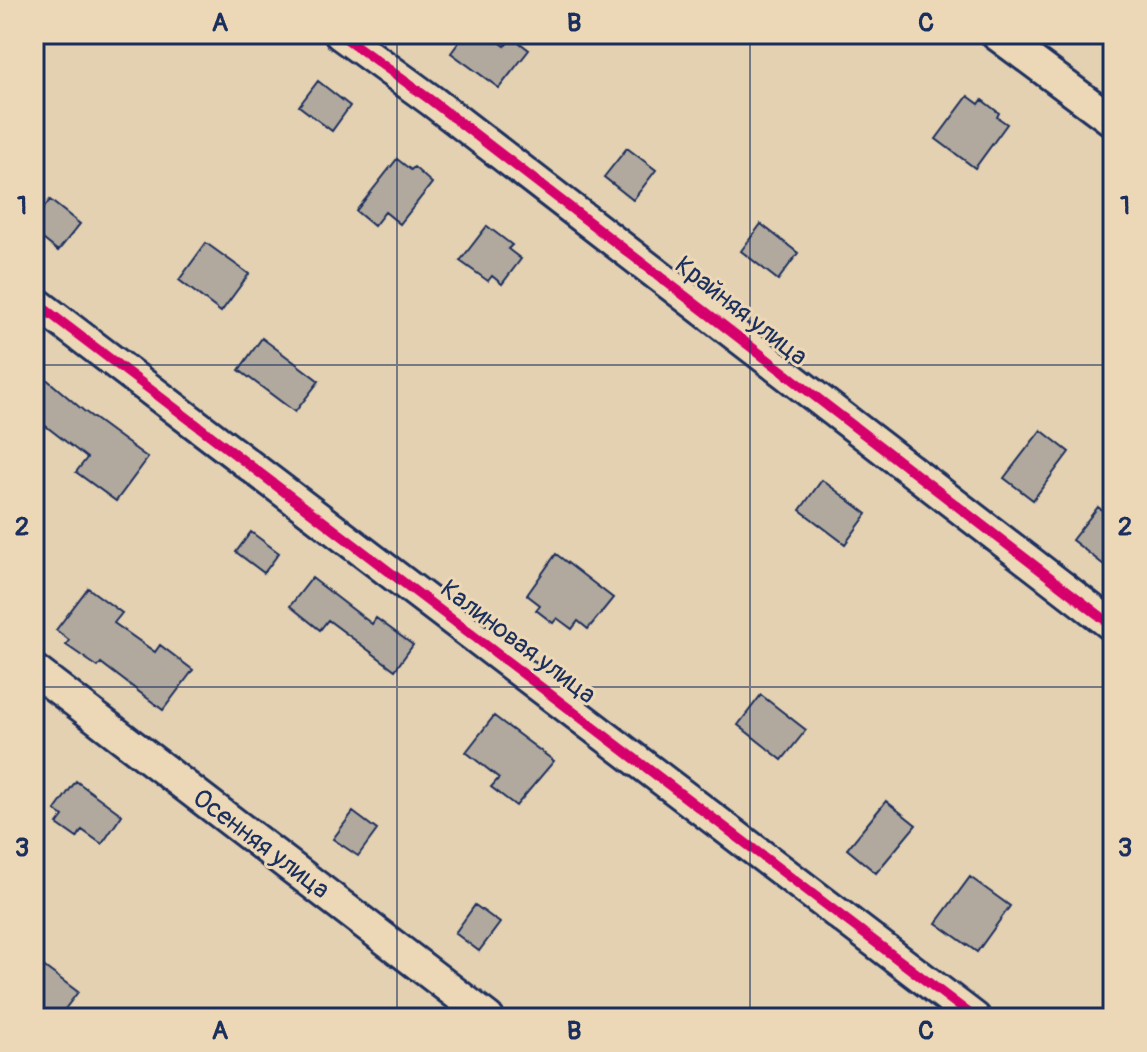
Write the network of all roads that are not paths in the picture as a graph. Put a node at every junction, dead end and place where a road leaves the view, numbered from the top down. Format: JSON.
{"nodes":[{"id":1,"x":340,"y":34,"type":"edge"},
{"id":2,"x":996,"y":34,"type":"edge"},
{"id":3,"x":1113,"y":121,"type":"edge"},
{"id":4,"x":34,"y":301,"type":"edge"},
{"id":5,"x":1113,"y":626,"type":"edge"},
{"id":6,"x":34,"y":670,"type":"edge"},
{"id":7,"x":488,"y":1018,"type":"edge"},
{"id":8,"x":975,"y":1018,"type":"edge"}],
"edges":[{"from":1,"to":5,"type":"street","name":"Крайняя улица"},
{"from":2,"to":3,"type":"street"},
{"from":4,"to":8,"type":"street","name":"Калиновая улица"},
{"from":6,"to":7,"type":"street","name":"Осенняя улица"}]}
